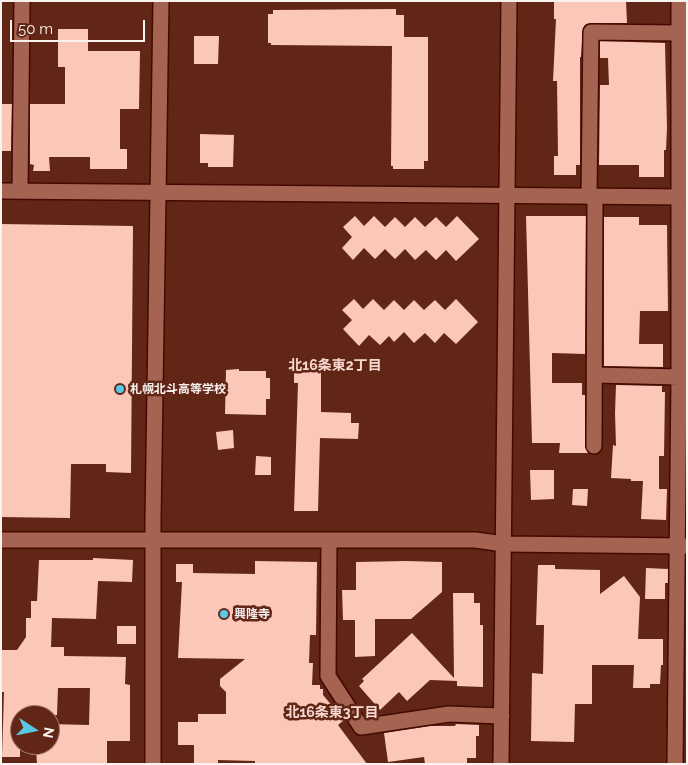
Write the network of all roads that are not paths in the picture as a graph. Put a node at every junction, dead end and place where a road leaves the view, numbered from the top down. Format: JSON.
{"nodes":[{"id":1,"x":22,"y":1,"type":"edge"},
{"id":2,"x":161,"y":1,"type":"edge"},
{"id":3,"x":509,"y":1,"type":"edge"},
{"id":4,"x":679,"y":1,"type":"edge"},
{"id":5,"x":679,"y":33,"type":"junction"},
{"id":6,"x":1,"y":191,"type":"edge"},
{"id":7,"x":20,"y":191,"type":"junction"},
{"id":8,"x":159,"y":192,"type":"junction"},
{"id":9,"x":508,"y":195,"type":"junction"},
{"id":10,"x":592,"y":196,"type":"junction"},
{"id":11,"x":683,"y":197,"type":"edge"},
{"id":12,"x":683,"y":320,"type":"edge"},
{"id":13,"x":595,"y":375,"type":"junction"},
{"id":14,"x":679,"y":377,"type":"junction"},
{"id":15,"x":594,"y":446,"type":"dead end"},
{"id":16,"x":1,"y":540,"type":"edge"},
{"id":17,"x":153,"y":541,"type":"junction"},
{"id":18,"x":329,"y":541,"type":"junction"},
{"id":19,"x":504,"y":544,"type":"junction"},
{"id":20,"x":682,"y":546,"type":"edge"},
{"id":21,"x":502,"y":716,"type":"junction"},
{"id":22,"x":153,"y":764,"type":"edge"},
{"id":23,"x":501,"y":764,"type":"edge"},
{"id":24,"x":675,"y":764,"type":"edge"}],
"edges":[{"from":1,"to":7,"type":"street"},
{"from":2,"to":8,"type":"street"},
{"from":3,"to":9,"type":"street"},
{"from":4,"to":5,"type":"street"},
{"from":5,"to":10,"type":"street"},
{"from":5,"to":11,"type":"street"},
{"from":6,"to":7,"type":"street"},
{"from":7,"to":8,"type":"street"},
{"from":8,"to":9,"type":"street"},
{"from":8,"to":17,"type":"street"},
{"from":9,"to":10,"type":"street"},
{"from":9,"to":19,"type":"street"},
{"from":10,"to":11,"type":"street"},
{"from":10,"to":13,"type":"street"},
{"from":11,"to":12,"type":"street"},
{"from":12,"to":14,"type":"street"},
{"from":13,"to":14,"type":"street"},
{"from":13,"to":15,"type":"street"},
{"from":14,"to":20,"type":"street"},
{"from":16,"to":17,"type":"street"},
{"from":17,"to":18,"type":"street"},
{"from":17,"to":22,"type":"street"},
{"from":18,"to":19,"type":"street"},
{"from":18,"to":21,"type":"street"},
{"from":19,"to":20,"type":"street"},
{"from":19,"to":21,"type":"street"},
{"from":20,"to":24,"type":"street"},
{"from":21,"to":23,"type":"street"}]}
